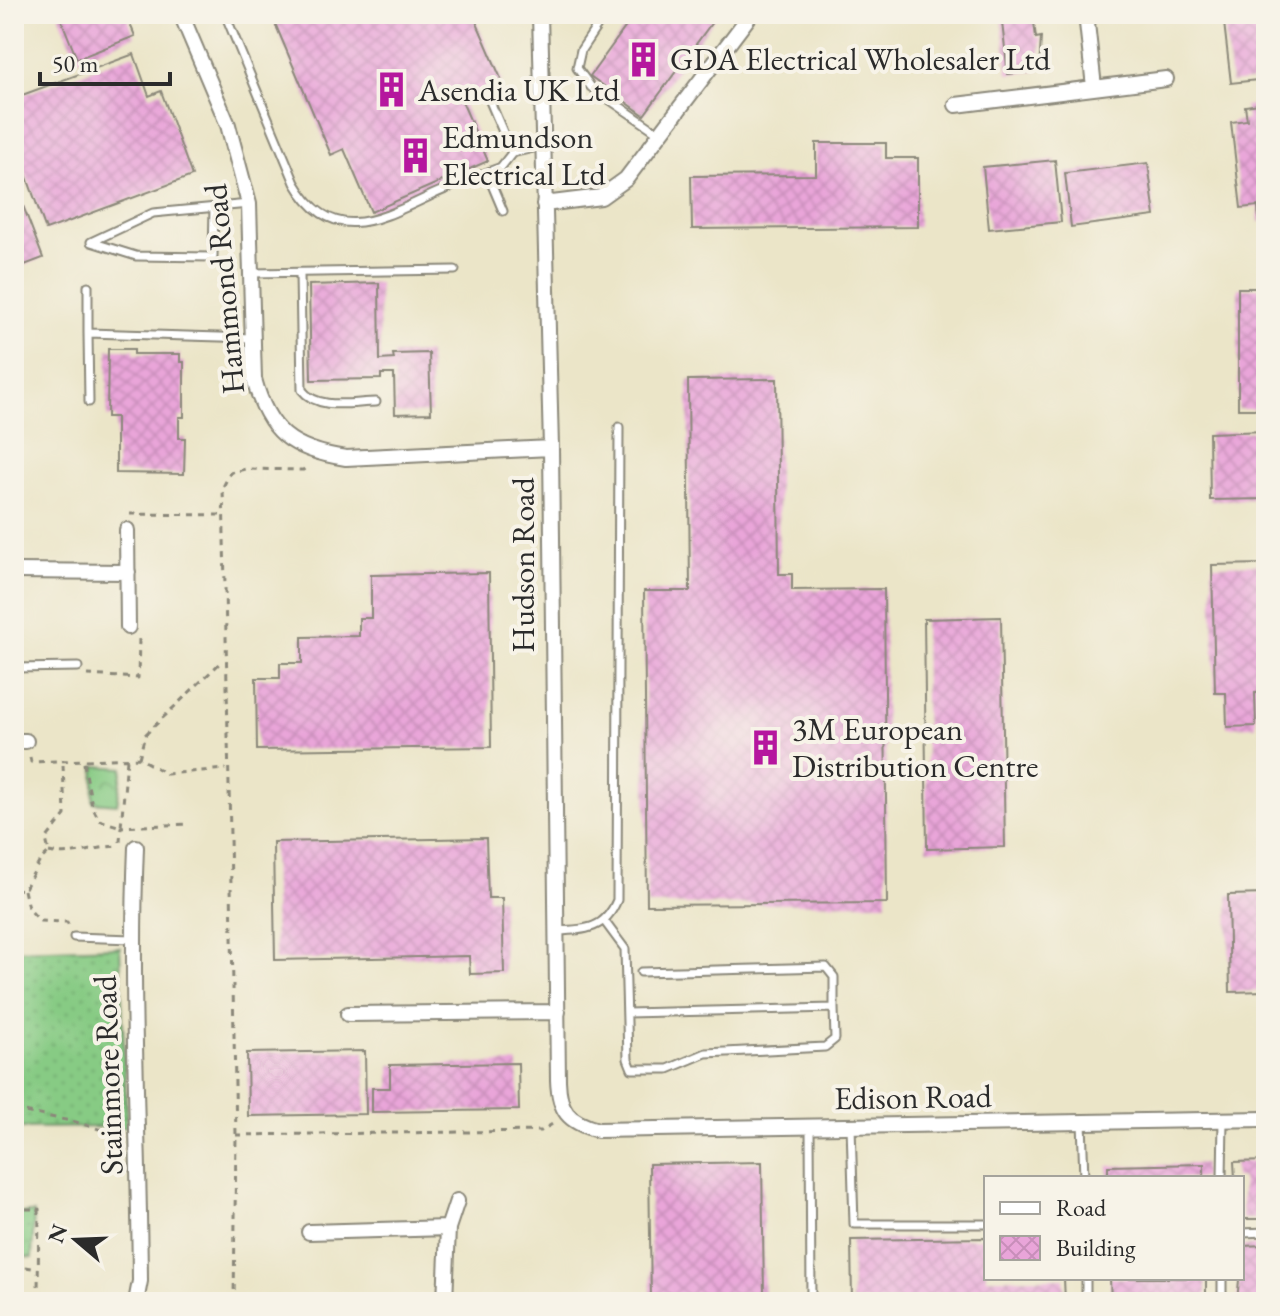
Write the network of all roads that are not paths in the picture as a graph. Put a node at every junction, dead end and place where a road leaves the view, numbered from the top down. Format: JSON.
{"nodes":[{"id":1,"x":181,"y":14,"type":"edge"},
{"id":2,"x":225,"y":14,"type":"edge"},
{"id":3,"x":539,"y":14,"type":"edge"},
{"id":4,"x":605,"y":14,"type":"edge"},
{"id":5,"x":751,"y":14,"type":"edge"},
{"id":6,"x":1086,"y":14,"type":"edge"},
{"id":7,"x":1166,"y":79,"type":"dead end"},
{"id":8,"x":1094,"y":87,"type":"junction"},
{"id":9,"x":489,"y":99,"type":"dead end"},
{"id":10,"x":956,"y":105,"type":"dead end"},
{"id":11,"x":662,"y":135,"type":"junction"},
{"id":12,"x":542,"y":146,"type":"junction"},
{"id":13,"x":512,"y":153,"type":"junction"},
{"id":14,"x":487,"y":173,"type":"junction"},
{"id":15,"x":249,"y":204,"type":"junction"},
{"id":16,"x":544,"y":204,"type":"junction"},
{"id":17,"x":214,"y":207,"type":"junction"},
{"id":18,"x":503,"y":211,"type":"dead end"},
{"id":19,"x":455,"y":270,"type":"dead end"},
{"id":20,"x":251,"y":273,"type":"junction"},
{"id":21,"x":300,"y":274,"type":"junction"},
{"id":22,"x":88,"y":286,"type":"dead end"},
{"id":23,"x":88,"y":333,"type":"junction"},
{"id":24,"x":253,"y":338,"type":"junction"},
{"id":25,"x":89,"y":402,"type":"dead end"},
{"id":26,"x":376,"y":402,"type":"dead end"},
{"id":27,"x":619,"y":427,"type":"dead end"},
{"id":28,"x":551,"y":448,"type":"junction"},
{"id":29,"x":127,"y":530,"type":"road end"},
{"id":30,"x":14,"y":571,"type":"edge"},
{"id":31,"x":128,"y":572,"type":"junction"},
{"id":32,"x":128,"y":627,"type":"road end"},
{"id":33,"x":78,"y":667,"type":"road end"},
{"id":34,"x":14,"y":668,"type":"edge"},
{"id":35,"x":136,"y":847,"type":"road end"},
{"id":36,"x":605,"y":922,"type":"junction"},
{"id":37,"x":556,"y":931,"type":"junction"},
{"id":38,"x":74,"y":937,"type":"road end"},
{"id":39,"x":132,"y":939,"type":"junction"},
{"id":40,"x":641,"y":972,"type":"dead end"},
{"id":41,"x":834,"y":1008,"type":"junction"},
{"id":42,"x":558,"y":1012,"type":"junction"},
{"id":43,"x":627,"y":1013,"type":"junction"},
{"id":44,"x":348,"y":1014,"type":"dead end"},
{"id":45,"x":564,"y":1115,"type":"joint"},
{"id":46,"x":1266,"y":1119,"type":"edge"},
{"id":47,"x":1223,"y":1120,"type":"junction"},
{"id":48,"x":1082,"y":1122,"type":"junction"},
{"id":49,"x":851,"y":1126,"type":"junction"},
{"id":50,"x":810,"y":1127,"type":"junction"},
{"id":51,"x":1084,"y":1176,"type":"edge"},
{"id":52,"x":1222,"y":1176,"type":"edge"},
{"id":53,"x":457,"y":1201,"type":"dead end"},
{"id":54,"x":984,"y":1224,"type":"edge"},
{"id":55,"x":448,"y":1228,"type":"junction"},
{"id":56,"x":309,"y":1232,"type":"dead end"},
{"id":57,"x":1266,"y":1232,"type":"edge"},
{"id":58,"x":1244,"y":1233,"type":"edge"},
{"id":59,"x":1086,"y":1280,"type":"edge"},
{"id":60,"x":1222,"y":1280,"type":"edge"},
{"id":61,"x":136,"y":1302,"type":"edge"},
{"id":62,"x":445,"y":1302,"type":"edge"},
{"id":63,"x":811,"y":1302,"type":"edge"},
{"id":64,"x":1086,"y":1302,"type":"edge"},
{"id":65,"x":1222,"y":1302,"type":"edge"}],
"edges":[{"from":1,"to":15,"type":"street","name":"Hammond Road"},
{"from":2,"to":14,"type":"lane"},
{"from":3,"to":12,"type":"street","name":"Hudson Road"},
{"from":4,"to":11,"type":"lane"},
{"from":5,"to":11,"type":"street"},
{"from":6,"to":8,"type":"street"},
{"from":7,"to":8,"type":"street"},
{"from":8,"to":10,"type":"street"},
{"from":9,"to":13,"type":"lane"},
{"from":11,"to":16,"type":"street"},
{"from":12,"to":13,"type":"lane"},
{"from":12,"to":16,"type":"street","name":"Hudson Road"},
{"from":13,"to":14,"type":"lane"},
{"from":14,"to":18,"type":"lane"},
{"from":15,"to":17,"type":"lane"},
{"from":15,"to":20,"type":"street","name":"Hammond Road"},
{"from":16,"to":28,"type":"street","name":"Hudson Road"},
{"from":17,"to":17,"type":"lane"},
{"from":19,"to":21,"type":"lane"},
{"from":20,"to":21,"type":"lane"},
{"from":20,"to":24,"type":"street","name":"Hammond Road"},
{"from":21,"to":26,"type":"lane"},
{"from":22,"to":23,"type":"lane"},
{"from":23,"to":24,"type":"lane"},
{"from":23,"to":25,"type":"lane"},
{"from":24,"to":28,"type":"street","name":"Hammond Road"},
{"from":27,"to":36,"type":"lane"},
{"from":28,"to":37,"type":"street","name":"Hudson Road"},
{"from":29,"to":31,"type":"street"},
{"from":30,"to":31,"type":"street"},
{"from":31,"to":32,"type":"street"},
{"from":33,"to":34,"type":"lane"},
{"from":35,"to":39,"type":"street","name":"Stainmore Road"},
{"from":36,"to":37,"type":"lane"},
{"from":36,"to":43,"type":"lane"},
{"from":37,"to":42,"type":"street","name":"Hudson Road"},
{"from":38,"to":39,"type":"lane"},
{"from":39,"to":61,"type":"street","name":"Stainmore Road"},
{"from":40,"to":41,"type":"lane"},
{"from":41,"to":43,"type":"lane"},
{"from":41,"to":43,"type":"lane"},
{"from":42,"to":44,"type":"street"},
{"from":42,"to":45,"type":"street","name":"Hudson Road"},
{"from":45,"to":50,"type":"street","name":"Edison Road"},
{"from":46,"to":47,"type":"street","name":"Edison Road"},
{"from":47,"to":48,"type":"street","name":"Edison Road"},
{"from":47,"to":52,"type":"lane"},
{"from":48,"to":49,"type":"street","name":"Edison Road"},
{"from":48,"to":51,"type":"lane"},
{"from":49,"to":50,"type":"street","name":"Edison Road"},
{"from":49,"to":54,"type":"lane"},
{"from":50,"to":63,"type":"lane"},
{"from":53,"to":55,"type":"street"},
{"from":55,"to":56,"type":"street"},
{"from":55,"to":62,"type":"street"},
{"from":57,"to":58,"type":"lane"},
{"from":59,"to":64,"type":"lane"},
{"from":60,"to":65,"type":"lane"}]}
